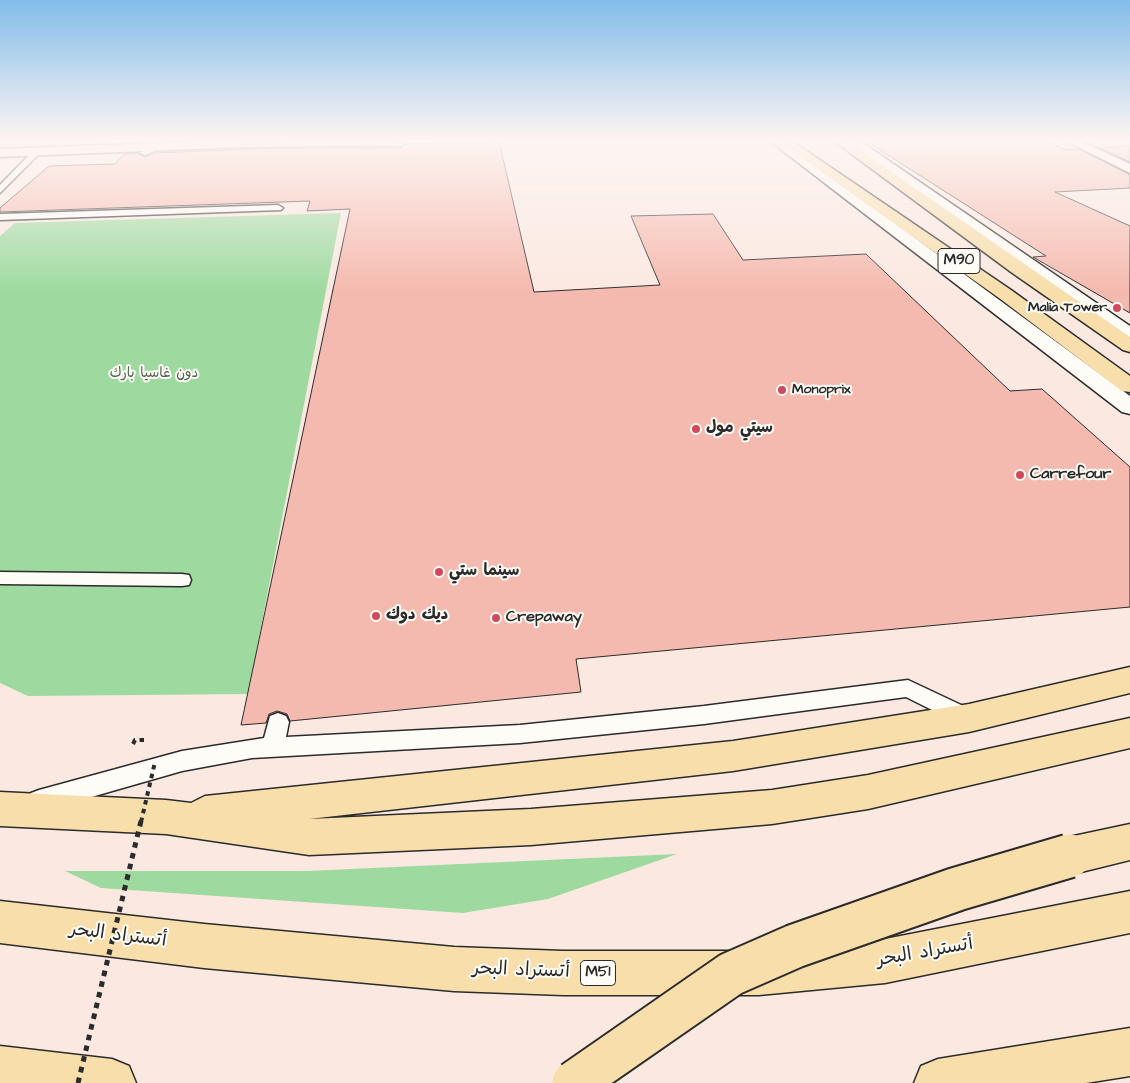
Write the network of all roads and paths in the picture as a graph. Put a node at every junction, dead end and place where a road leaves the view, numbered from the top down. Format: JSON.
{"nodes":[{"id":1,"x":846,"y":192,"type":"edge"},
{"id":2,"x":855,"y":192,"type":"edge"},
{"id":3,"x":910,"y":192,"type":"edge"},
{"id":4,"x":924,"y":192,"type":"edge"},
{"id":5,"x":278,"y":208,"type":"dead end"},
{"id":6,"x":0,"y":217,"type":"edge"},
{"id":7,"x":1130,"y":335,"type":"edge"},
{"id":8,"x":1130,"y":346,"type":"edge"},
{"id":9,"x":1130,"y":386,"type":"edge"},
{"id":10,"x":1130,"y":407,"type":"edge"},
{"id":11,"x":0,"y":578,"type":"edge"},
{"id":12,"x":182,"y":580,"type":"dead end"},
{"id":13,"x":1130,"y":680,"type":"edge"},
{"id":14,"x":969,"y":718,"type":"junction"},
{"id":15,"x":278,"y":722,"type":"dead end"},
{"id":16,"x":1130,"y":733,"type":"edge"},
{"id":17,"x":276,"y":748,"type":"junction"},
{"id":18,"x":155,"y":762,"type":"dead end"},
{"id":19,"x":6,"y":809,"type":"edge"},
{"id":20,"x":166,"y":817,"type":"junction"},
{"id":21,"x":1130,"y":842,"type":"edge"},
{"id":22,"x":1130,"y":912,"type":"edge"},
{"id":23,"x":0,"y":922,"type":"edge"},
{"id":24,"x":1130,"y":1052,"type":"edge"},
{"id":25,"x":2,"y":1070,"type":"edge"},
{"id":26,"x":78,"y":1083,"type":"edge"},
{"id":27,"x":112,"y":1083,"type":"edge"},
{"id":28,"x":574,"y":1083,"type":"edge"},
{"id":29,"x":938,"y":1083,"type":"edge"}],
"edges":[{"from":1,"to":10,"type":"street"},
{"from":2,"to":9,"type":"highway","number":"M90"},
{"from":3,"to":8,"type":"highway"},
{"from":4,"to":7,"type":"street"},
{"from":5,"to":6,"type":"lane"},
{"from":11,"to":12,"type":"lane"},
{"from":13,"to":14,"type":"highway"},
{"from":14,"to":17,"type":"lane"},
{"from":14,"to":20,"type":"highway"},
{"from":15,"to":17,"type":"lane"},
{"from":16,"to":20,"type":"highway"},
{"from":17,"to":19,"type":"lane"},
{"from":18,"to":26,"type":"path","bridge":true},
{"from":19,"to":20,"type":"highway"},
{"from":21,"to":28,"type":"highway","bridge":true},
{"from":22,"to":23,"type":"highway","name":"أتستراد البحر","number":"M51"},
{"from":24,"to":29,"type":"highway"},
{"from":25,"to":27,"type":"highway"}]}
